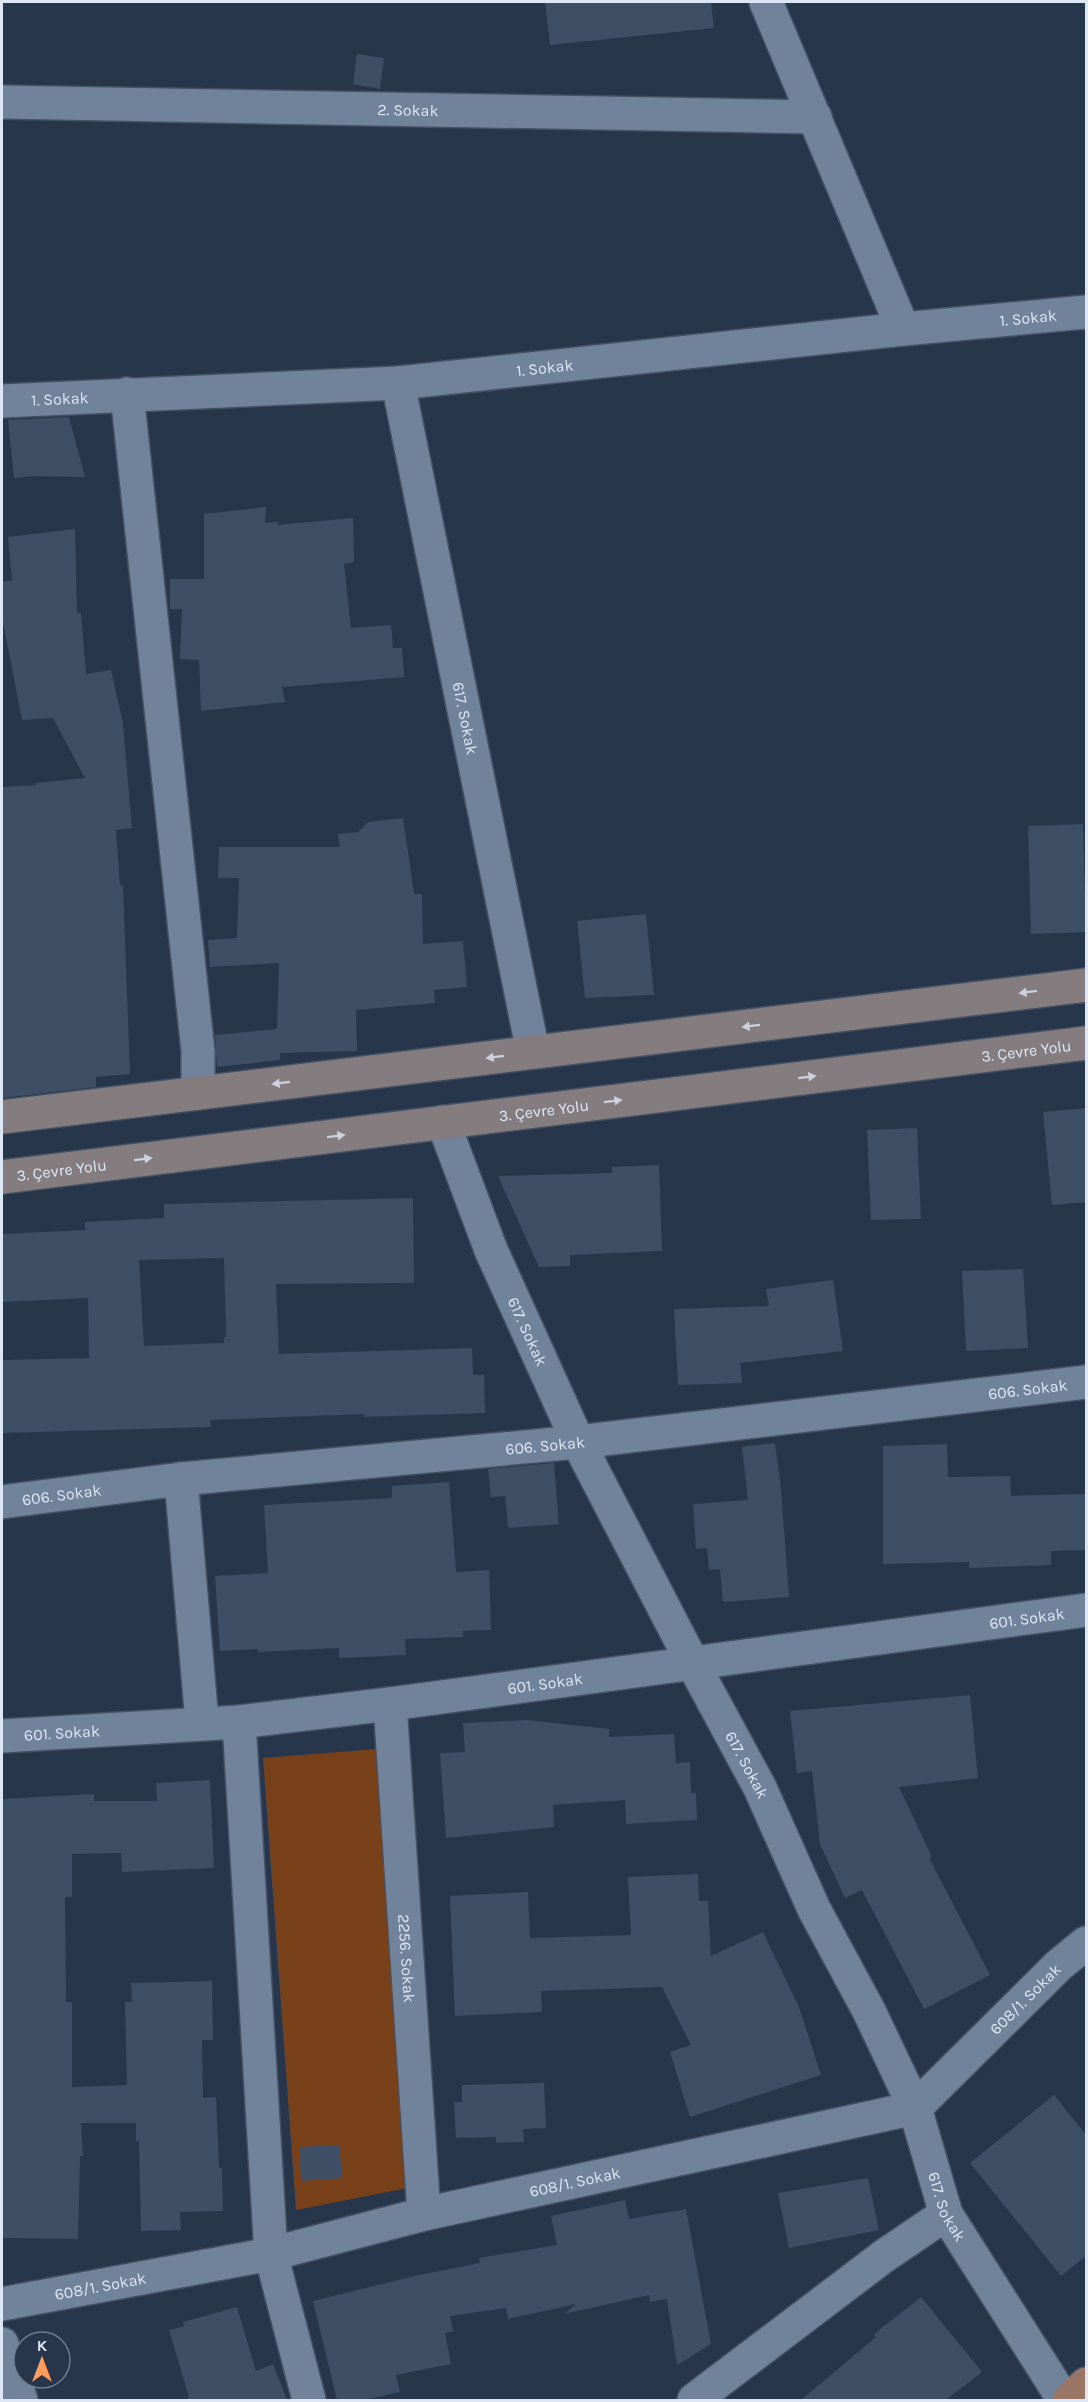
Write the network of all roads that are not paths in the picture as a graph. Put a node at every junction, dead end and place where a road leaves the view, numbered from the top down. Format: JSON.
{"nodes":[{"id":1,"x":766,"y":2,"type":"edge"},
{"id":2,"x":2,"y":102,"type":"edge"},
{"id":3,"x":815,"y":117,"type":"junction"},
{"id":4,"x":1086,"y":312,"type":"edge"},
{"id":5,"x":903,"y":329,"type":"junction"},
{"id":6,"x":398,"y":382,"type":"junction"},
{"id":7,"x":128,"y":394,"type":"junction"},
{"id":8,"x":2,"y":401,"type":"edge"},
{"id":9,"x":1086,"y":985,"type":"edge"},
{"id":10,"x":1086,"y":1042,"type":"edge"},
{"id":11,"x":533,"y":1052,"type":"junction"},
{"id":12,"x":198,"y":1093,"type":"junction"},
{"id":13,"x":2,"y":1117,"type":"edge"},
{"id":14,"x":443,"y":1122,"type":"junction"},
{"id":15,"x":2,"y":1177,"type":"edge"},
{"id":16,"x":1086,"y":1382,"type":"edge"},
{"id":17,"x":578,"y":1442,"type":"junction"},
{"id":18,"x":181,"y":1479,"type":"junction"},
{"id":19,"x":2,"y":1502,"type":"edge"},
{"id":20,"x":1086,"y":1610,"type":"edge"},
{"id":21,"x":692,"y":1662,"type":"junction"},
{"id":22,"x":390,"y":1704,"type":"junction"},
{"id":23,"x":202,"y":1722,"type":"junction"},
{"id":24,"x":239,"y":1722,"type":"junction"},
{"id":25,"x":2,"y":1736,"type":"edge"},
{"id":26,"x":1086,"y":1943,"type":"edge"},
{"id":27,"x":915,"y":2108,"type":"junction"},
{"id":28,"x":424,"y":2214,"type":"junction"},
{"id":29,"x":946,"y":2214,"type":"junction"},
{"id":30,"x":271,"y":2254,"type":"junction"},
{"id":31,"x":2,"y":2304,"type":"edge"},
{"id":32,"x":2,"y":2344,"type":"edge"},
{"id":33,"x":1086,"y":2384,"type":"edge"},
{"id":34,"x":21,"y":2400,"type":"edge"},
{"id":35,"x":309,"y":2400,"type":"edge"},
{"id":36,"x":694,"y":2400,"type":"edge"},
{"id":37,"x":1064,"y":2400,"type":"edge"},
{"id":38,"x":1069,"y":2400,"type":"edge"}],
"edges":[{"from":1,"to":3,"type":"street"},
{"from":2,"to":3,"type":"street","name":"2. Sokak"},
{"from":3,"to":5,"type":"street"},
{"from":4,"to":5,"type":"street","name":"1. Sokak"},
{"from":5,"to":6,"type":"street","name":"1. Sokak"},
{"from":6,"to":7,"type":"street","name":"1. Sokak"},
{"from":6,"to":11,"type":"street","name":"617. Sokak"},
{"from":7,"to":8,"type":"street","name":"1. Sokak"},
{"from":7,"to":12,"type":"street"},
{"from":9,"to":11,"type":"main road","one_way":true},
{"from":14,"to":10,"type":"main road","name":"3. Çevre Yolu","one_way":true},
{"from":11,"to":12,"type":"main road","one_way":true},
{"from":12,"to":13,"type":"main road"},
{"from":15,"to":14,"type":"main road","name":"3. Çevre Yolu","one_way":true},
{"from":14,"to":17,"type":"street","name":"617. Sokak"},
{"from":16,"to":17,"type":"street","name":"606. Sokak"},
{"from":17,"to":18,"type":"street","name":"606. Sokak"},
{"from":17,"to":21,"type":"street","name":"617. Sokak"},
{"from":18,"to":19,"type":"street","name":"606. Sokak"},
{"from":18,"to":23,"type":"street"},
{"from":20,"to":21,"type":"street","name":"601. Sokak"},
{"from":21,"to":22,"type":"street","name":"601. Sokak"},
{"from":21,"to":27,"type":"street","name":"617. Sokak"},
{"from":22,"to":24,"type":"street","name":"601. Sokak"},
{"from":22,"to":28,"type":"street","name":"2256. Sokak"},
{"from":23,"to":24,"type":"street","name":"601. Sokak"},
{"from":23,"to":25,"type":"street","name":"601. Sokak"},
{"from":24,"to":30,"type":"street"},
{"from":26,"to":27,"type":"street","name":"608/1. Sokak"},
{"from":27,"to":28,"type":"street","name":"608/1. Sokak"},
{"from":27,"to":29,"type":"street","name":"617. Sokak"},
{"from":28,"to":30,"type":"street","name":"608/1. Sokak"},
{"from":29,"to":36,"type":"street"},
{"from":29,"to":37,"type":"street","name":"617. Sokak"},
{"from":30,"to":31,"type":"street","name":"608/1. Sokak"},
{"from":30,"to":35,"type":"street"},
{"from":32,"to":34,"type":"street"},
{"from":33,"to":38,"type":"main road"}]}
